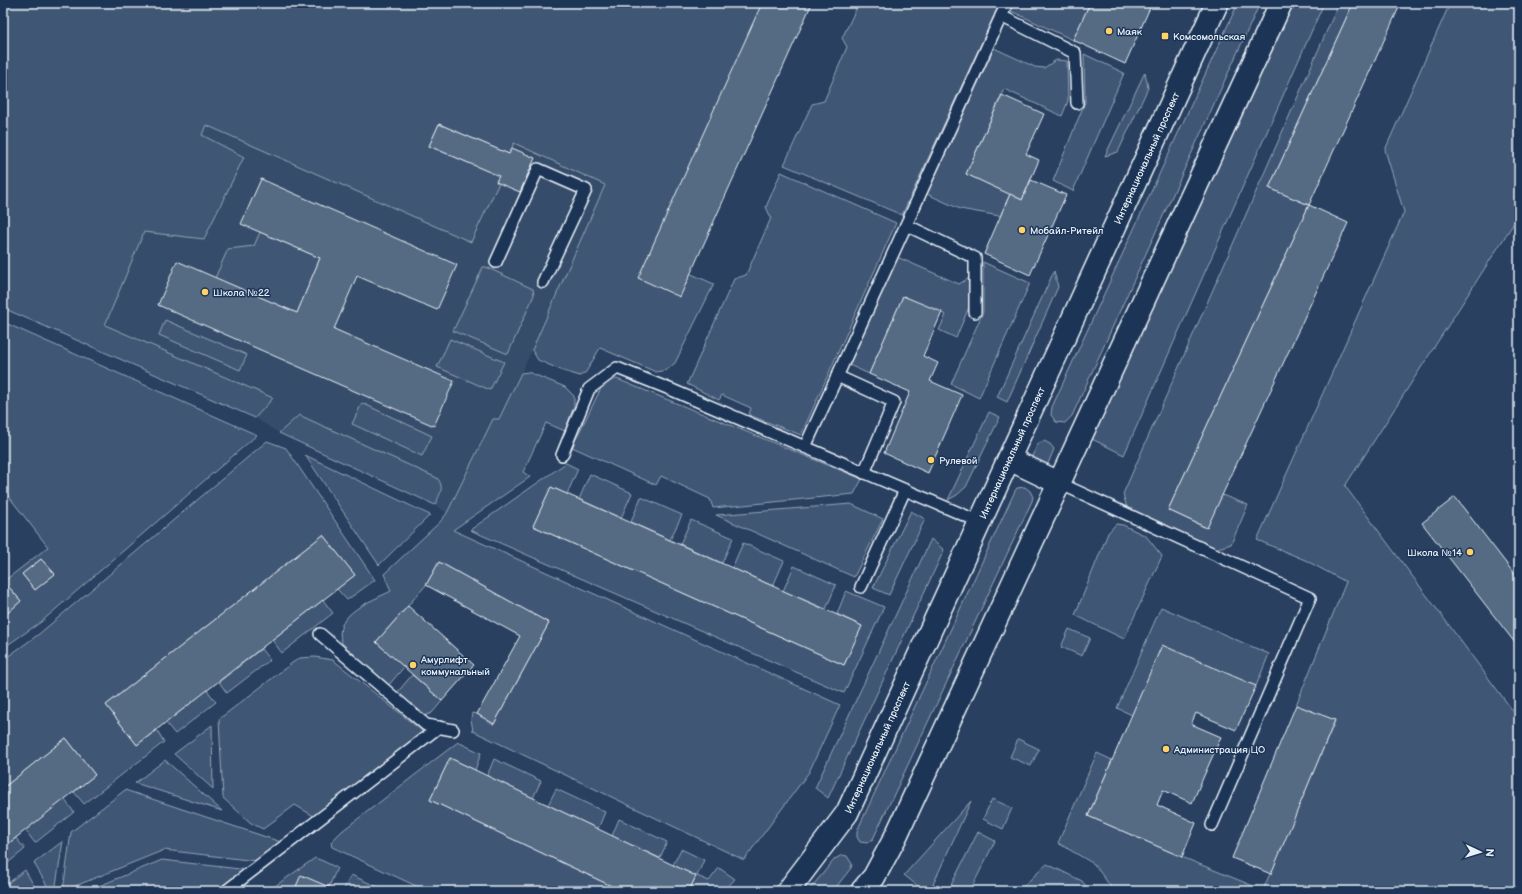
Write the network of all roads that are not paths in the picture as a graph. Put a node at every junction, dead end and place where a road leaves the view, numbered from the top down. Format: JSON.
{"nodes":[{"id":1,"x":1007,"y":3,"type":"edge"},
{"id":2,"x":1217,"y":3,"type":"edge"},
{"id":3,"x":1280,"y":3,"type":"edge"},
{"id":4,"x":1001,"y":16,"type":"junction"},
{"id":5,"x":1077,"y":104,"type":"dead end"},
{"id":6,"x":906,"y":225,"type":"junction"},
{"id":7,"x":496,"y":262,"type":"dead end"},
{"id":8,"x":544,"y":282,"type":"dead end"},
{"id":9,"x":976,"y":312,"type":"dead end"},
{"id":10,"x":837,"y":376,"type":"junction"},
{"id":11,"x":805,"y":447,"type":"junction"},
{"id":12,"x":562,"y":455,"type":"dead end"},
{"id":13,"x":1009,"y":459,"type":"junction"},
{"id":14,"x":864,"y":473,"type":"junction"},
{"id":15,"x":1059,"y":483,"type":"junction"},
{"id":16,"x":906,"y":490,"type":"junction"},
{"id":17,"x":980,"y":522,"type":"junction"},
{"id":18,"x":861,"y":587,"type":"dead end"},
{"id":19,"x":320,"y":634,"type":"dead end"},
{"id":20,"x":439,"y":727,"type":"junction"},
{"id":21,"x":453,"y":730,"type":"dead end"},
{"id":22,"x":1212,"y":825,"type":"dead end"},
{"id":23,"x":226,"y":891,"type":"edge"},
{"id":24,"x":788,"y":891,"type":"edge"},
{"id":25,"x":862,"y":891,"type":"edge"}],
"edges":[{"from":1,"to":4,"type":"lane"},
{"from":2,"to":13,"type":"main road","name":"Интернациональный проспект"},
{"from":3,"to":15,"type":"main road"},
{"from":4,"to":5,"type":"lane"},
{"from":4,"to":6,"type":"lane"},
{"from":6,"to":9,"type":"lane"},
{"from":6,"to":10,"type":"lane"},
{"from":7,"to":8,"type":"lane"},
{"from":10,"to":11,"type":"lane"},
{"from":10,"to":14,"type":"lane"},
{"from":11,"to":12,"type":"lane"},
{"from":11,"to":14,"type":"lane"},
{"from":13,"to":15,"type":"main road"},
{"from":13,"to":17,"type":"main road","name":"Интернациональный проспект"},
{"from":14,"to":16,"type":"lane"},
{"from":15,"to":22,"type":"lane"},
{"from":15,"to":25,"type":"main road"},
{"from":16,"to":17,"type":"lane"},
{"from":16,"to":18,"type":"lane"},
{"from":17,"to":24,"type":"main road","name":"Интернациональный проспект"},
{"from":19,"to":20,"type":"lane"},
{"from":20,"to":21,"type":"lane"},
{"from":20,"to":23,"type":"lane"}]}
